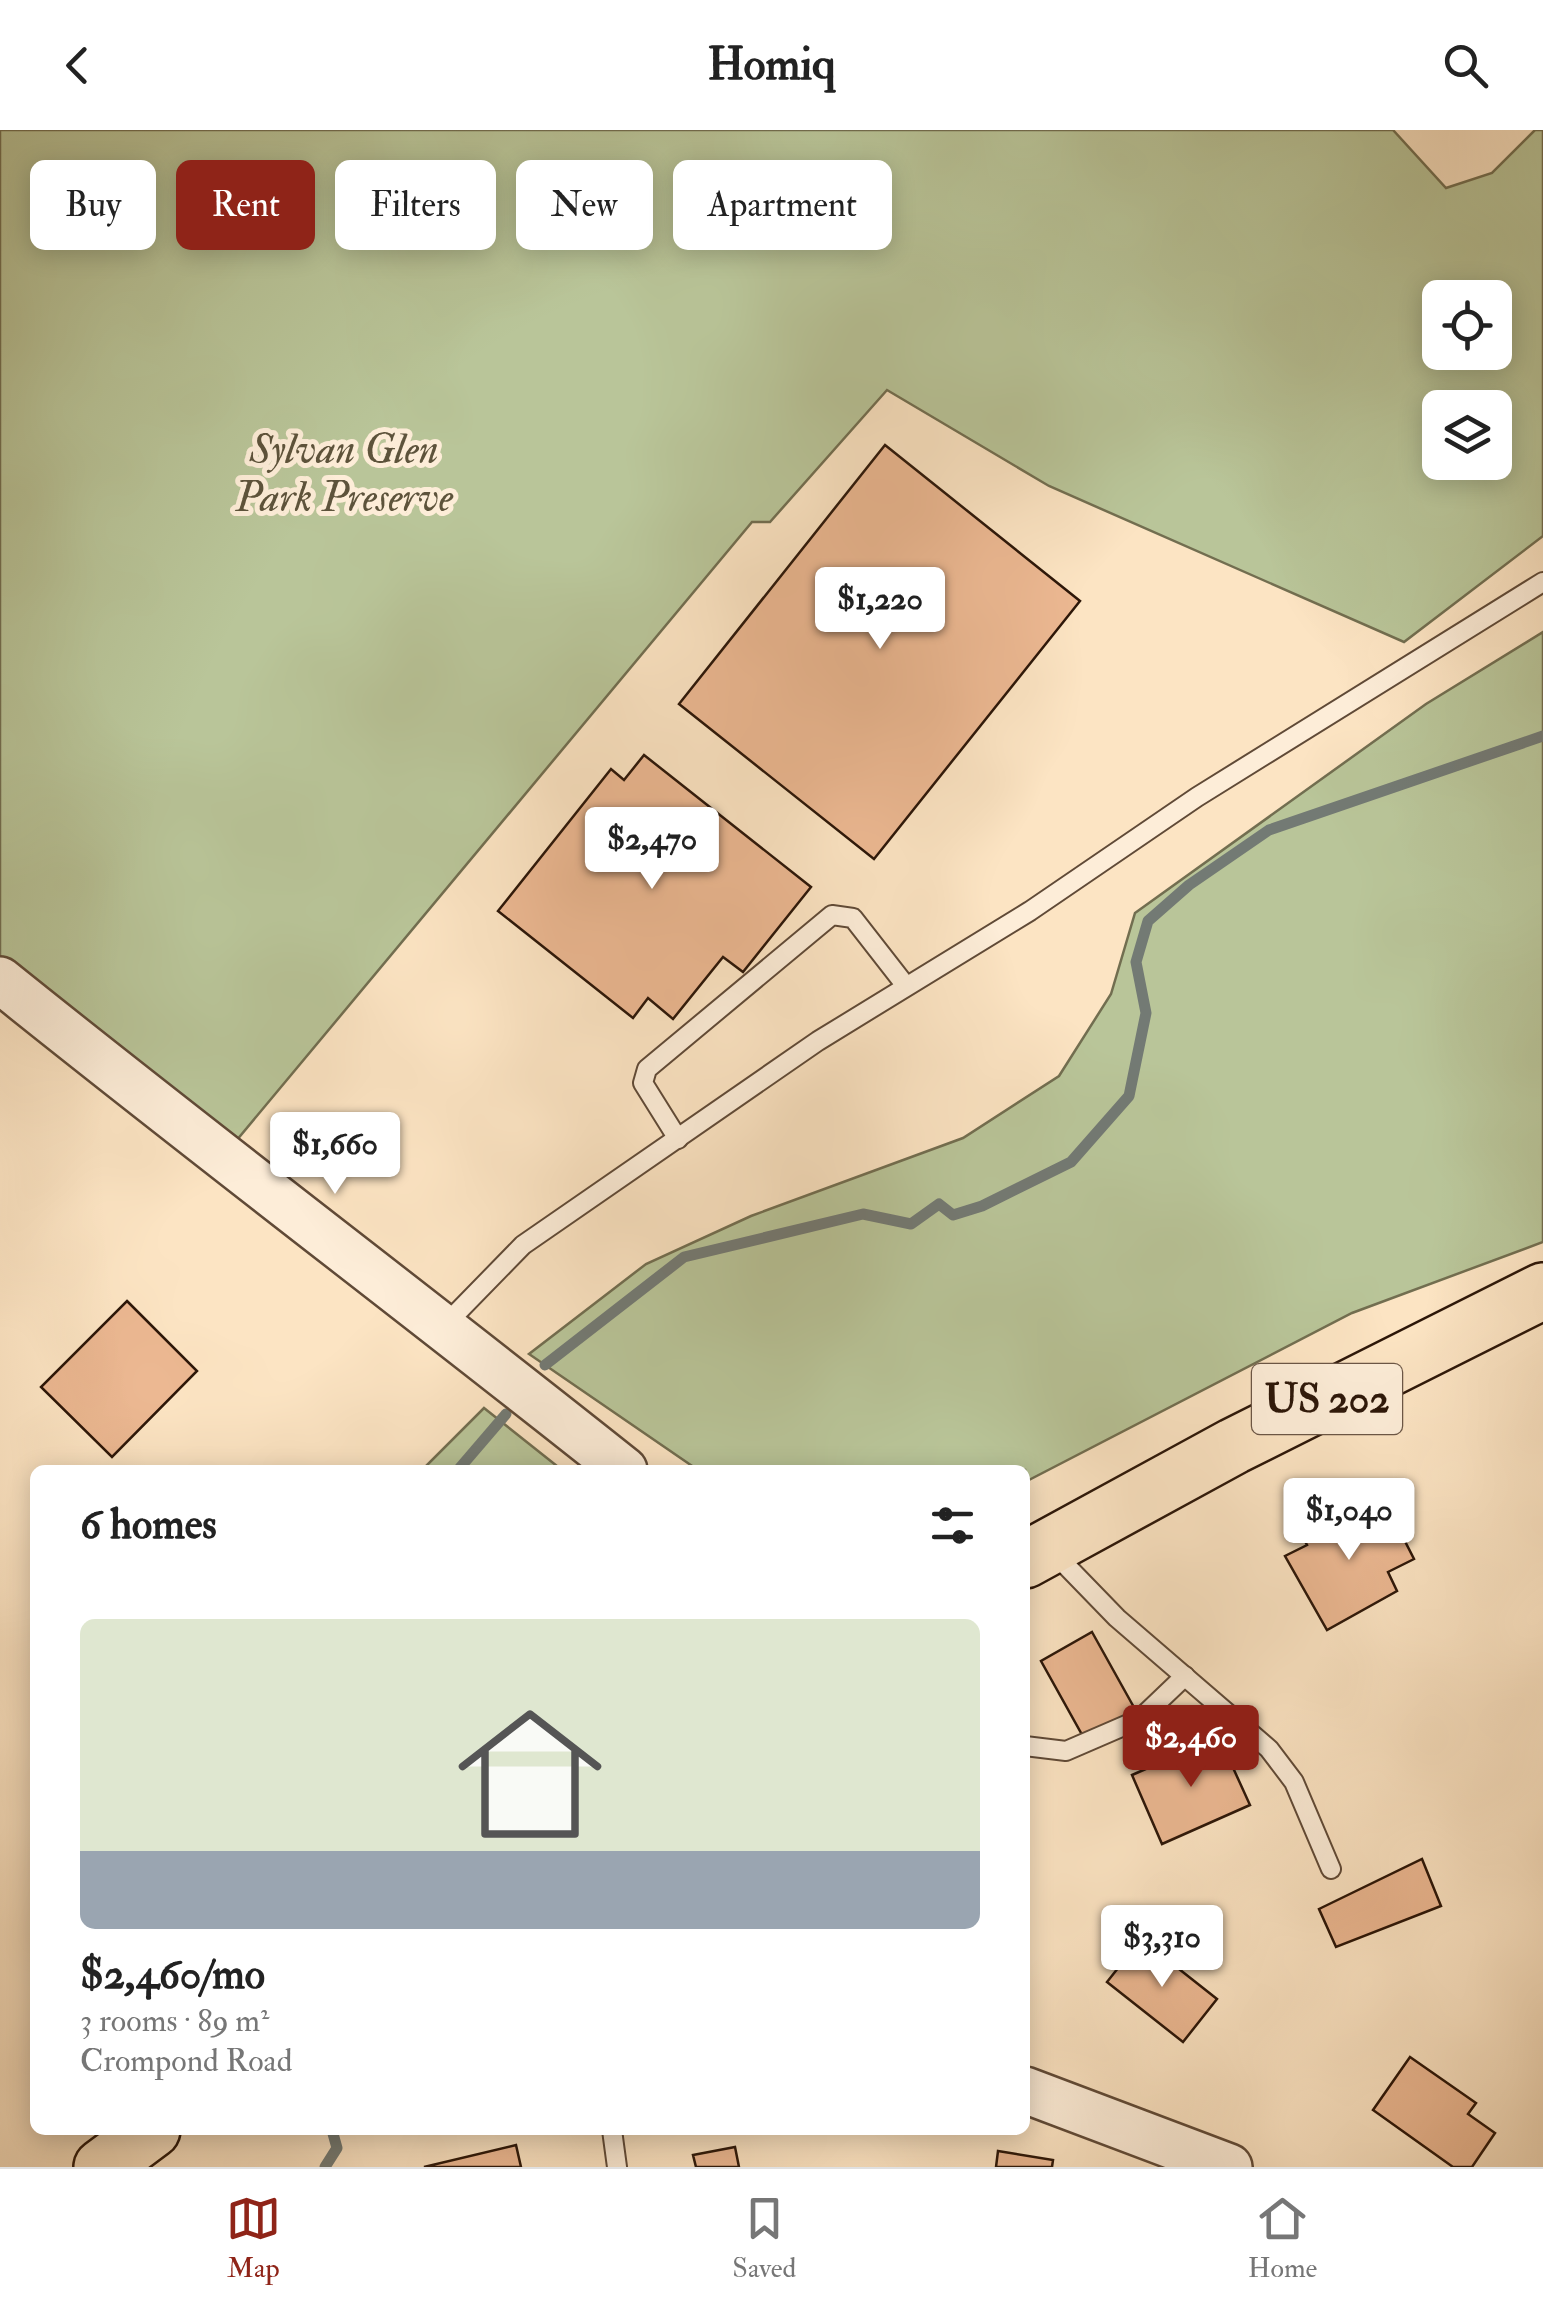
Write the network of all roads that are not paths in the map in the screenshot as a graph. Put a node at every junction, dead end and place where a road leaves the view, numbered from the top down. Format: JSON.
{"nodes":[{"id":1,"x":1543,"y":582,"type":"edge"},
{"id":2,"x":0,"y":980,"type":"edge"},
{"id":3,"x":906,"y":986,"type":"junction"},
{"id":4,"x":678,"y":1139,"type":"junction"},
{"id":5,"x":1543,"y":1290,"type":"edge"},
{"id":6,"x":444,"y":1326,"type":"junction"},
{"id":7,"x":618,"y":1465,"type":"edge"},
{"id":8,"x":1036,"y":1554,"type":"edge"},
{"id":9,"x":1185,"y":1676,"type":"junction"},
{"id":10,"x":1030,"y":1747,"type":"edge"},
{"id":11,"x":1330,"y":1869,"type":"dead end"},
{"id":12,"x":1030,"y":2092,"type":"edge"},
{"id":13,"x":145,"y":2135,"type":"edge"},
{"id":14,"x":613,"y":2135,"type":"edge"},
{"id":15,"x":102,"y":2167,"type":"edge"},
{"id":16,"x":616,"y":2167,"type":"edge"},
{"id":17,"x":1229,"y":2167,"type":"edge"}],
"edges":[{"from":1,"to":3,"type":"lane"},
{"from":2,"to":6,"type":"street"},
{"from":3,"to":4,"type":"lane"},
{"from":3,"to":4,"type":"lane"},
{"from":4,"to":6,"type":"lane"},
{"from":5,"to":8,"type":"highway","number":"US 202"},
{"from":6,"to":7,"type":"street"},
{"from":8,"to":9,"type":"lane"},
{"from":9,"to":10,"type":"lane"},
{"from":9,"to":11,"type":"lane"},
{"from":12,"to":17,"type":"street"},
{"from":13,"to":15,"type":"highway"},
{"from":14,"to":16,"type":"lane"}]}
